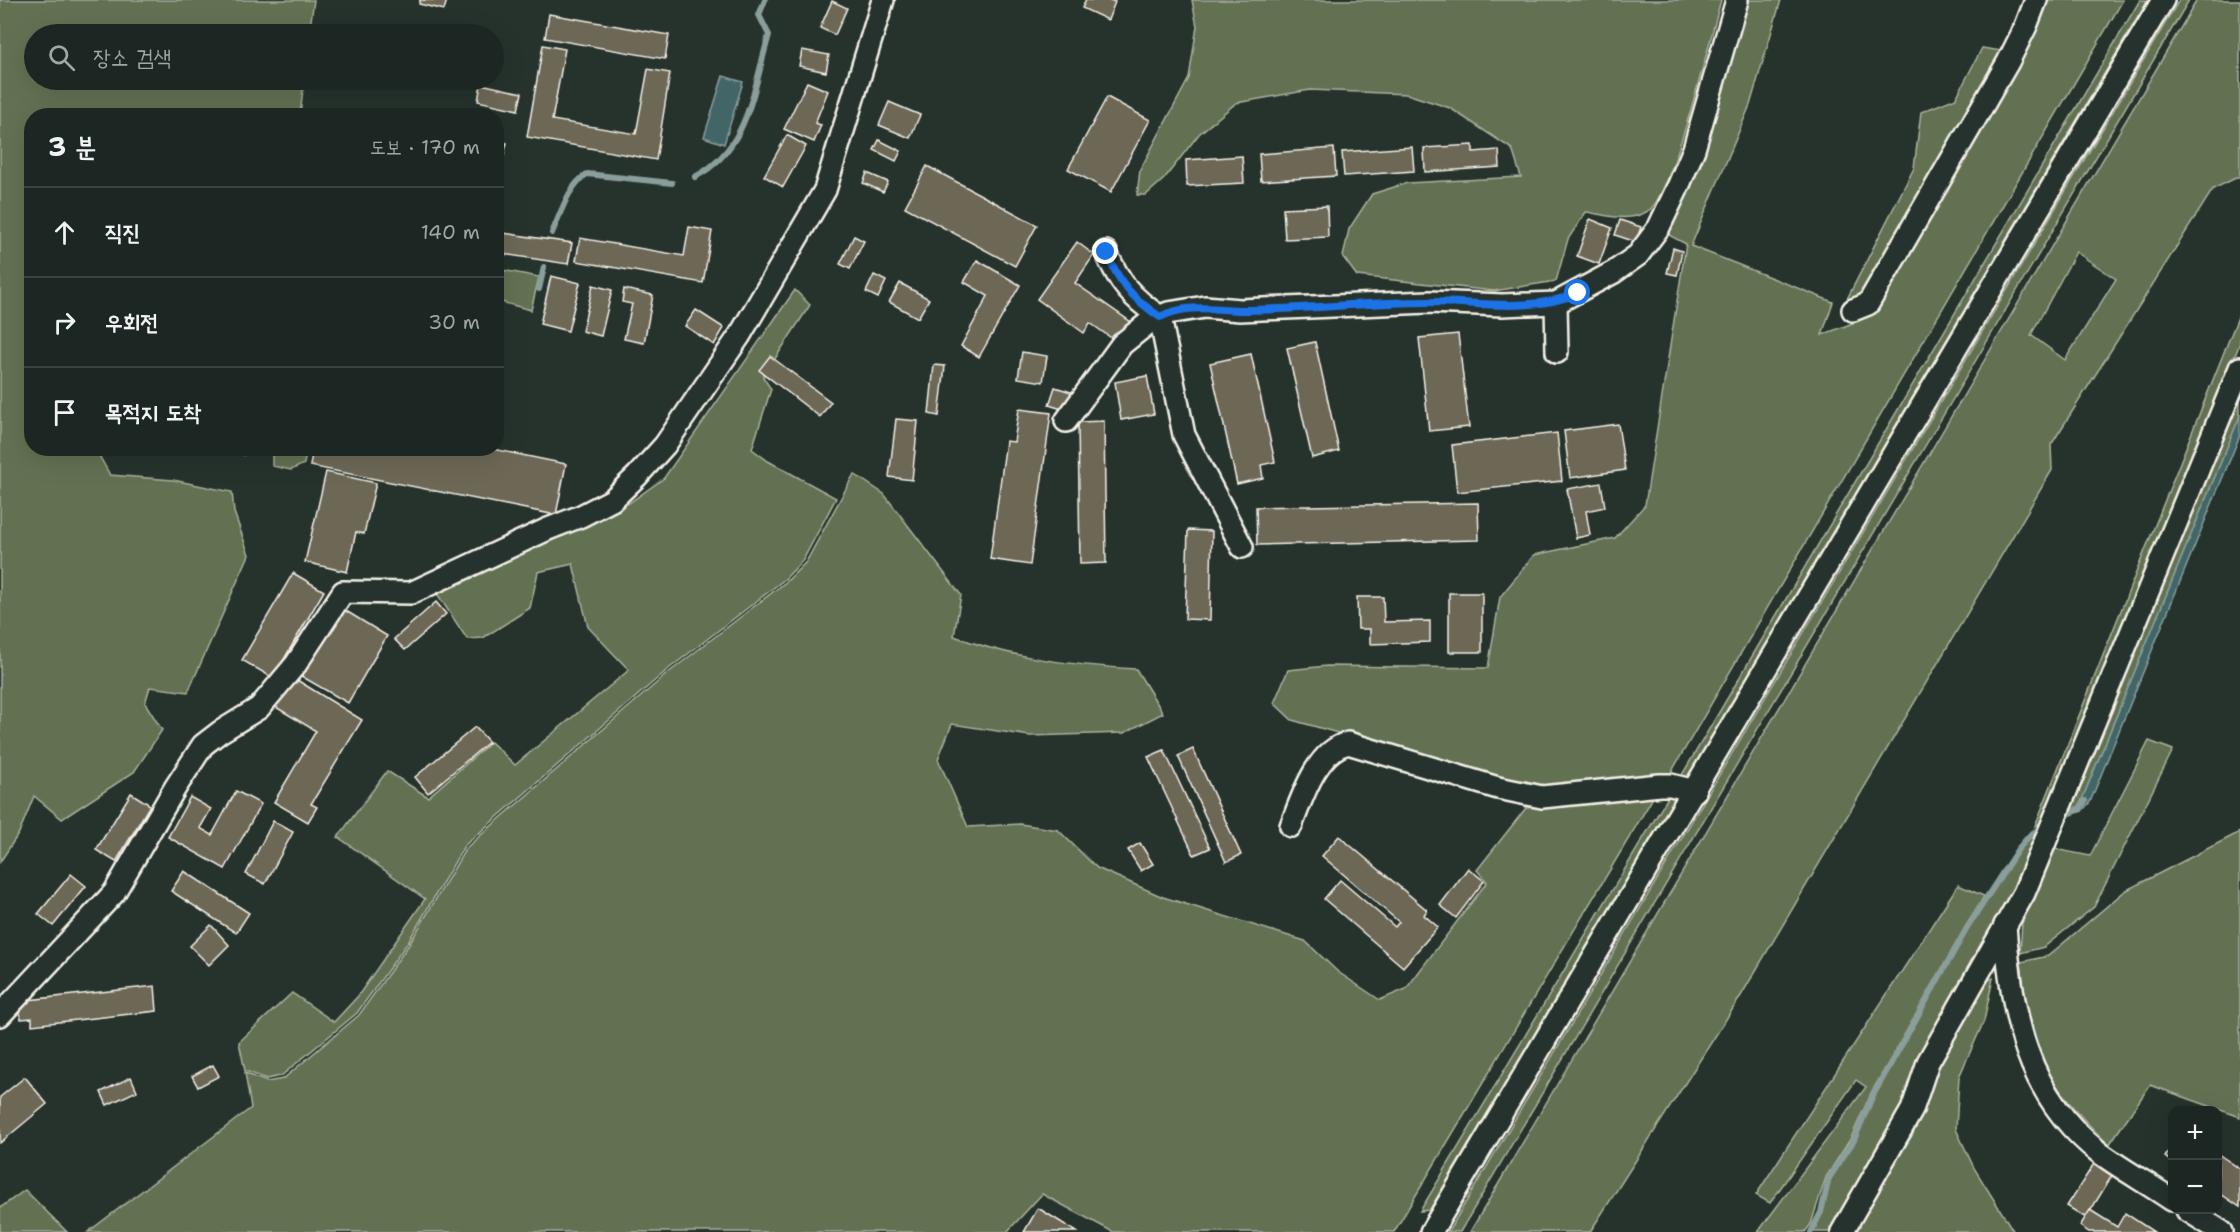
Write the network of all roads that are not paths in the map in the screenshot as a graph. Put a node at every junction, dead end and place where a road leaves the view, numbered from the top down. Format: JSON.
{"nodes":[{"id":1,"x":883,"y":0,"type":"edge"},
{"id":2,"x":1737,"y":0,"type":"edge"},
{"id":3,"x":2036,"y":0,"type":"edge"},
{"id":4,"x":2163,"y":0,"type":"edge"},
{"id":5,"x":1106,"y":252,"type":"dead end"},
{"id":6,"x":1556,"y":303,"type":"junction"},
{"id":7,"x":1853,"y":310,"type":"dead end"},
{"id":8,"x":1160,"y":317,"type":"junction"},
{"id":9,"x":1557,"y":352,"type":"dead end"},
{"id":10,"x":2240,"y":368,"type":"edge"},
{"id":11,"x":1066,"y":421,"type":"dead end"},
{"id":12,"x":1242,"y":547,"type":"dead end"},
{"id":13,"x":1695,"y":791,"type":"junction"},
{"id":14,"x":1291,"y":826,"type":"dead end"},
{"id":15,"x":2005,"y":925,"type":"junction"},
{"id":16,"x":0,"y":1015,"type":"edge"},
{"id":17,"x":2168,"y":1197,"type":"edge"},
{"id":18,"x":2195,"y":1214,"type":"edge"},
{"id":19,"x":1431,"y":1232,"type":"edge"},
{"id":20,"x":1842,"y":1232,"type":"edge"},
{"id":21,"x":2222,"y":1232,"type":"edge"}],
"edges":[{"from":1,"to":16,"type":"street"},
{"from":2,"to":6,"type":"street"},
{"from":3,"to":7,"type":"street"},
{"from":4,"to":13,"type":"street"},
{"from":5,"to":8,"type":"street"},
{"from":6,"to":8,"type":"street"},
{"from":6,"to":9,"type":"street"},
{"from":8,"to":11,"type":"street"},
{"from":8,"to":12,"type":"street"},
{"from":10,"to":15,"type":"street"},
{"from":13,"to":14,"type":"street"},
{"from":13,"to":19,"type":"street"},
{"from":15,"to":17,"type":"street"},
{"from":15,"to":20,"type":"street"},
{"from":18,"to":21,"type":"street"}]}
